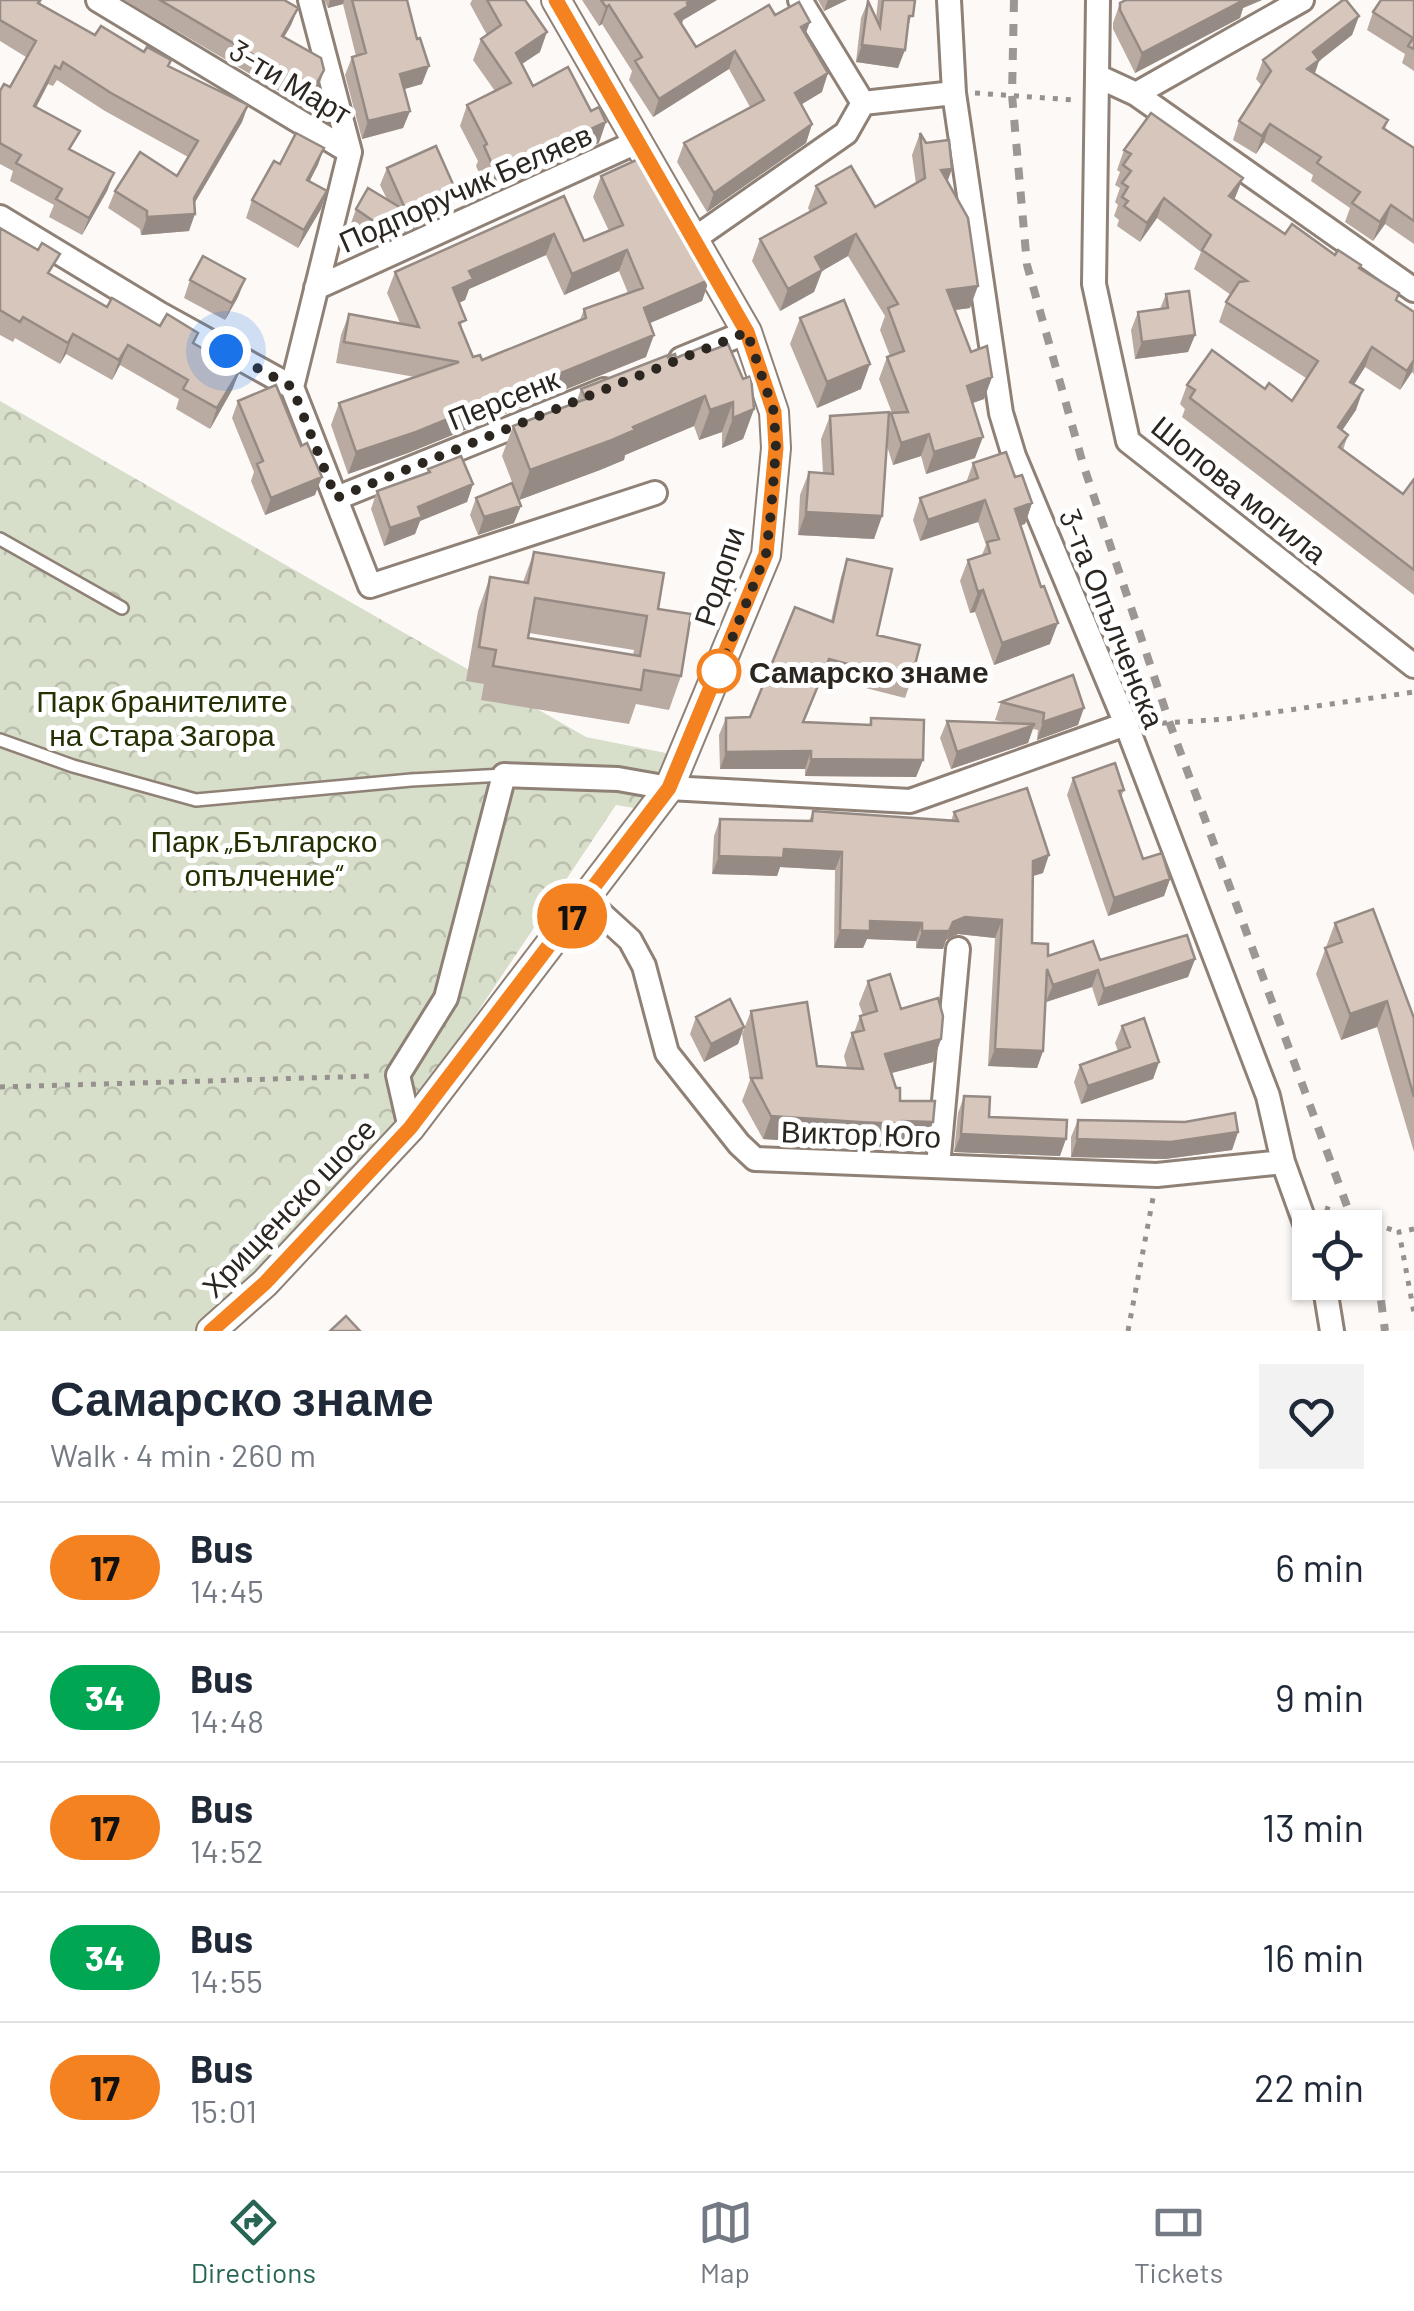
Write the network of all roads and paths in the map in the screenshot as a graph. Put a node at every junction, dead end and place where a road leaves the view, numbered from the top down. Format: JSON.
{"nodes":[{"id":1,"x":98,"y":0,"type":"edge"},
{"id":2,"x":310,"y":0,"type":"edge"},
{"id":3,"x":556,"y":0,"type":"edge"},
{"id":4,"x":800,"y":0,"type":"edge"},
{"id":5,"x":948,"y":0,"type":"edge"},
{"id":6,"x":1098,"y":0,"type":"edge"},
{"id":7,"x":1302,"y":0,"type":"edge"},
{"id":8,"x":1097,"y":76,"type":"junction"},
{"id":9,"x":954,"y":92,"type":"junction"},
{"id":10,"x":1136,"y":94,"type":"junction"},
{"id":11,"x":1096,"y":102,"type":"junction"},
{"id":12,"x":863,"y":104,"type":"junction"},
{"id":13,"x":640,"y":141,"type":"junction"},
{"id":14,"x":350,"y":152,"type":"junction"},
{"id":15,"x":0,"y":217,"type":"edge"},
{"id":16,"x":694,"y":239,"type":"junction"},
{"id":17,"x":316,"y":288,"type":"junction"},
{"id":18,"x":1414,"y":290,"type":"edge"},
{"id":19,"x":747,"y":332,"type":"junction"},
{"id":20,"x":658,"y":368,"type":"edge"},
{"id":21,"x":622,"y":383,"type":"edge"},
{"id":22,"x":292,"y":387,"type":"junction"},
{"id":23,"x":655,"y":493,"type":"dead end"},
{"id":24,"x":336,"y":498,"type":"junction"},
{"id":25,"x":0,"y":540,"type":"edge"},
{"id":26,"x":122,"y":608,"type":"dead end"},
{"id":27,"x":1414,"y":666,"type":"edge"},
{"id":28,"x":1414,"y":692,"type":"edge"},
{"id":29,"x":1126,"y":724,"type":"junction"},
{"id":30,"x":0,"y":740,"type":"edge"},
{"id":31,"x":504,"y":776,"type":"junction"},
{"id":32,"x":669,"y":788,"type":"junction"},
{"id":33,"x":585,"y":898,"type":"junction"},
{"id":34,"x":958,"y":948,"type":"dead end"},
{"id":35,"x":398,"y":1075,"type":"junction"},
{"id":36,"x":0,"y":1087,"type":"edge"},
{"id":37,"x":410,"y":1128,"type":"junction"},
{"id":38,"x":1283,"y":1162,"type":"junction"},
{"id":39,"x":938,"y":1166,"type":"junction"},
{"id":40,"x":1157,"y":1175,"type":"junction"},
{"id":41,"x":1298,"y":1201,"type":"junction"},
{"id":42,"x":1301,"y":1210,"type":"edge"},
{"id":43,"x":1414,"y":1229,"type":"edge"},
{"id":44,"x":1398,"y":1232,"type":"junction"},
{"id":45,"x":1327,"y":1300,"type":"edge"},
{"id":46,"x":1414,"y":1313,"type":"edge"},
{"id":47,"x":211,"y":1331,"type":"edge"},
{"id":48,"x":1128,"y":1331,"type":"edge"},
{"id":49,"x":1332,"y":1331,"type":"edge"}],
"edges":[{"from":1,"to":14,"type":"street","name":"3-ти Март"},
{"from":2,"to":14,"type":"street"},
{"from":3,"to":13,"type":"street","name":"Родопи"},
{"from":4,"to":12,"type":"street"},
{"from":5,"to":9,"type":"street","name":"3-та Опълченска"},
{"from":6,"to":8,"type":"street"},
{"from":7,"to":10,"type":"street"},
{"from":8,"to":10,"type":"street"},
{"from":8,"to":11,"type":"street","name":"Шопова могила"},
{"from":9,"to":11,"type":"path"},
{"from":9,"to":12,"type":"street"},
{"from":9,"to":29,"type":"street","name":"3-та Опълченска"},
{"from":10,"to":18,"type":"street"},
{"from":11,"to":27,"type":"street","name":"Шопова могила"},
{"from":12,"to":16,"type":"street"},
{"from":13,"to":16,"type":"street","name":"Родопи"},
{"from":13,"to":17,"type":"street","name":"Подпоручик Беляев"},
{"from":14,"to":17,"type":"street"},
{"from":15,"to":22,"type":"street"},
{"from":16,"to":19,"type":"street","name":"Родопи"},
{"from":17,"to":22,"type":"street"},
{"from":19,"to":20,"type":"street"},
{"from":19,"to":32,"type":"street","name":"Родопи"},
{"from":21,"to":24,"type":"street","name":"Персенк"},
{"from":22,"to":24,"type":"street"},
{"from":23,"to":24,"type":"street"},
{"from":25,"to":26,"type":"lane"},
{"from":28,"to":29,"type":"path"},
{"from":29,"to":32,"type":"street"},
{"from":29,"to":38,"type":"street","name":"3-та Опълченска"},
{"from":30,"to":31,"type":"lane"},
{"from":31,"to":32,"type":"street"},
{"from":31,"to":35,"type":"street"},
{"from":32,"to":33,"type":"street","name":"Родопи"},
{"from":33,"to":37,"type":"street","name":"Родопи"},
{"from":33,"to":39,"type":"street","name":"Виктор Юго"},
{"from":34,"to":39,"type":"street"},
{"from":35,"to":36,"type":"path"},
{"from":35,"to":37,"type":"street"},
{"from":37,"to":47,"type":"street","name":"Хрищенско шосе"},
{"from":38,"to":40,"type":"street","name":"Виктор Юго"},
{"from":38,"to":41,"type":"street","name":"3-та Опълченска"},
{"from":39,"to":40,"type":"street","name":"Виктор Юго"},
{"from":40,"to":48,"type":"path"},
{"from":41,"to":42,"type":"street","name":"3-та Опълченска"},
{"from":41,"to":44,"type":"path"},
{"from":43,"to":44,"type":"path"},
{"from":44,"to":46,"type":"path"},
{"from":45,"to":49,"type":"street"}]}
